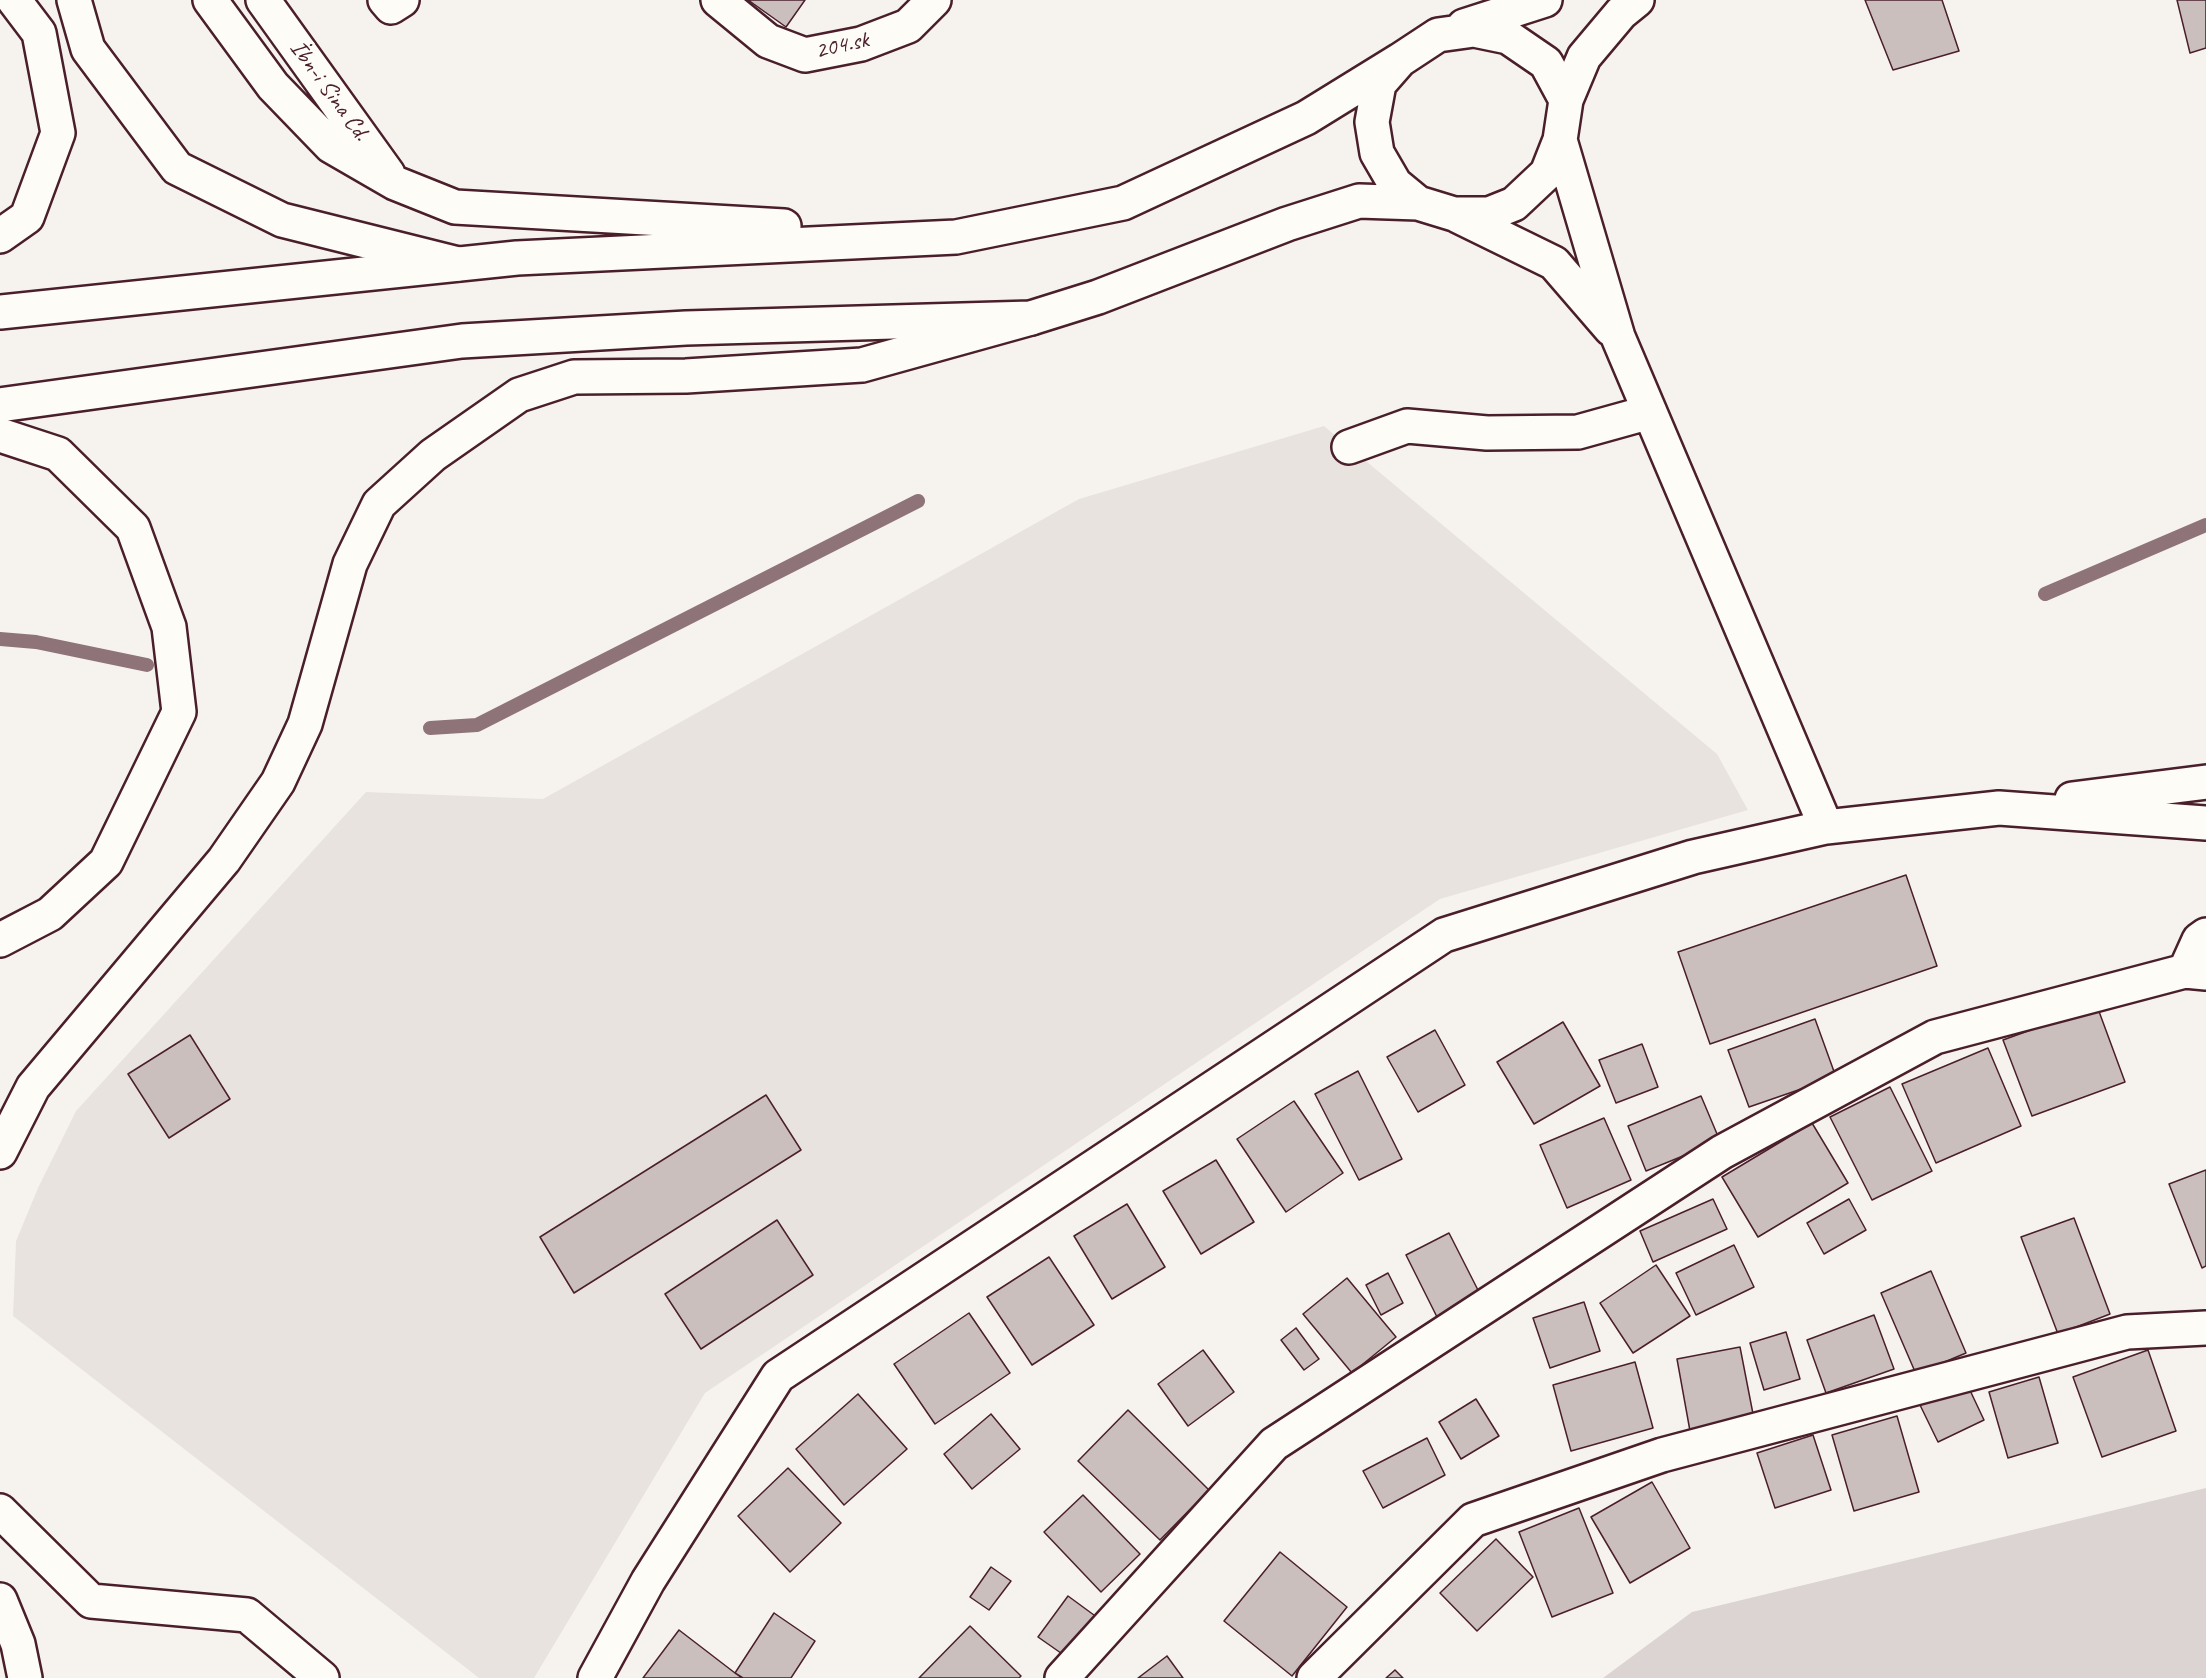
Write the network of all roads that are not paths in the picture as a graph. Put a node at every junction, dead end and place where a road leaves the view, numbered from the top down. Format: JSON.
{"nodes":[{"id":1,"x":14,"y":0,"type":"edge"},
{"id":2,"x":74,"y":0,"type":"edge"},
{"id":3,"x":210,"y":0,"type":"edge"},
{"id":4,"x":263,"y":0,"type":"edge"},
{"id":5,"x":386,"y":0,"type":"edge"},
{"id":6,"x":402,"y":0,"type":"edge"},
{"id":7,"x":718,"y":0,"type":"edge"},
{"id":8,"x":934,"y":0,"type":"edge"},
{"id":9,"x":1545,"y":0,"type":"edge"},
{"id":10,"x":1637,"y":0,"type":"edge"},
{"id":11,"x":1438,"y":35,"type":"junction"},
{"id":12,"x":1400,"y":60,"type":"junction"},
{"id":13,"x":1566,"y":100,"type":"junction"},
{"id":14,"x":1560,"y":140,"type":"junction"},
{"id":15,"x":395,"y":183,"type":"junction"},
{"id":16,"x":1418,"y":203,"type":"junction"},
{"id":17,"x":1454,"y":214,"type":"junction"},
{"id":18,"x":0,"y":236,"type":"edge"},
{"id":19,"x":956,"y":237,"type":"junction"},
{"id":20,"x":458,"y":264,"type":"junction"},
{"id":21,"x":0,"y":312,"type":"edge"},
{"id":22,"x":1031,"y":318,"type":"junction"},
{"id":23,"x":1618,"y":338,"type":"junction"},
{"id":24,"x":0,"y":405,"type":"edge"},
{"id":25,"x":1650,"y":412,"type":"junction"},
{"id":26,"x":0,"y":435,"type":"edge"},
{"id":27,"x":1349,"y":447,"type":"dead end"},
{"id":28,"x":2206,"y":782,"type":"edge"},
{"id":29,"x":1999,"y":808,"type":"junction"},
{"id":30,"x":2206,"y":823,"type":"edge"},
{"id":31,"x":1826,"y":827,"type":"junction"},
{"id":32,"x":2206,"y":935,"type":"edge"},
{"id":33,"x":0,"y":940,"type":"edge"},
{"id":34,"x":2195,"y":972,"type":"edge"},
{"id":35,"x":0,"y":1152,"type":"edge"},
{"id":36,"x":2206,"y":1328,"type":"edge"},
{"id":37,"x":0,"y":1511,"type":"edge"},
{"id":38,"x":0,"y":1600,"type":"edge"},
{"id":39,"x":0,"y":1663,"type":"edge"},
{"id":40,"x":7,"y":1678,"type":"edge"},
{"id":41,"x":25,"y":1678,"type":"edge"},
{"id":42,"x":322,"y":1678,"type":"edge"},
{"id":43,"x":594,"y":1678,"type":"edge"},
{"id":44,"x":1062,"y":1678,"type":"edge"},
{"id":45,"x":1314,"y":1678,"type":"edge"}],
"edges":[{"from":1,"to":18,"type":"main road"},
{"from":2,"to":20,"type":"main road"},
{"from":3,"to":15,"type":"main road"},
{"from":4,"to":15,"type":"main road","name":"İbn-i Sina Cd."},
{"from":5,"to":6,"type":"main road"},
{"from":7,"to":8,"type":"main road","name":"204.sk"},
{"from":9,"to":11,"type":"main road"},
{"from":10,"to":13,"type":"main road"},
{"from":11,"to":12,"type":"main road"},
{"from":11,"to":13,"type":"main road"},
{"from":12,"to":16,"type":"main road"},
{"from":12,"to":19,"type":"main road"},
{"from":13,"to":14,"type":"main road"},
{"from":14,"to":17,"type":"main road"},
{"from":14,"to":23,"type":"main road"},
{"from":15,"to":19,"type":"main road"},
{"from":16,"to":17,"type":"main road"},
{"from":16,"to":22,"type":"main road"},
{"from":17,"to":23,"type":"main road"},
{"from":19,"to":20,"type":"main road"},
{"from":20,"to":21,"type":"main road"},
{"from":22,"to":24,"type":"main road"},
{"from":22,"to":35,"type":"main road"},
{"from":23,"to":25,"type":"main road"},
{"from":25,"to":27,"type":"main road"},
{"from":25,"to":31,"type":"main road"},
{"from":26,"to":33,"type":"main road"},
{"from":28,"to":29,"type":"main road"},
{"from":29,"to":30,"type":"main road"},
{"from":29,"to":31,"type":"main road"},
{"from":31,"to":43,"type":"main road"},
{"from":32,"to":34,"type":"main road"},
{"from":34,"to":44,"type":"main road"},
{"from":36,"to":45,"type":"main road"},
{"from":37,"to":42,"type":"main road"},
{"from":38,"to":41,"type":"main road"},
{"from":39,"to":40,"type":"main road"}]}
